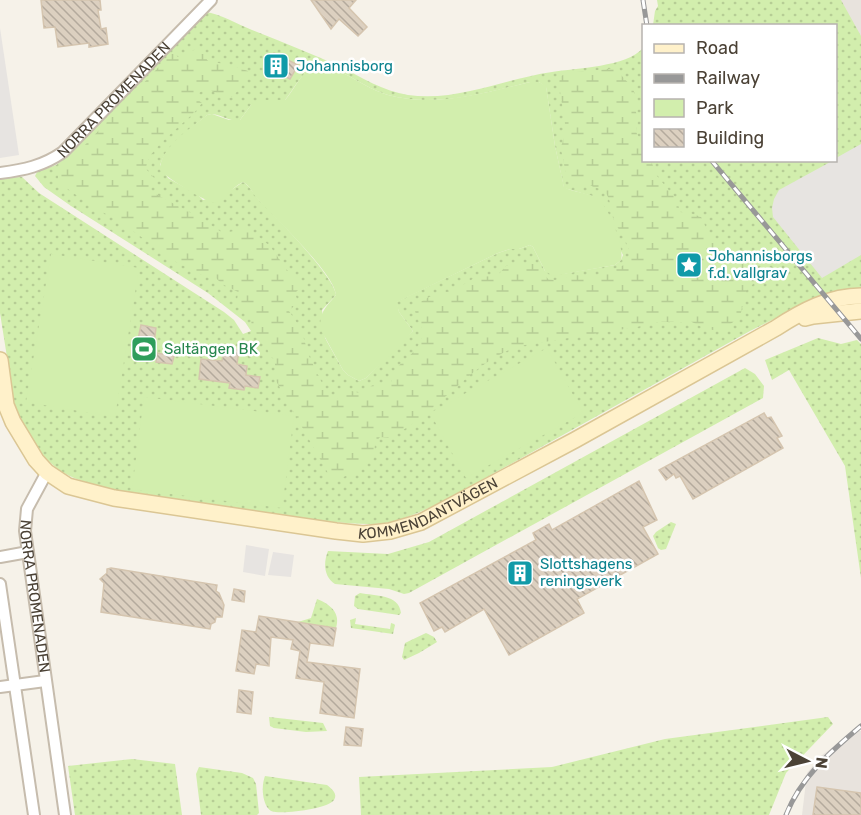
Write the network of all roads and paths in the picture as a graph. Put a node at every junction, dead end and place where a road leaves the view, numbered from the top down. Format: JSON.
{"nodes":[{"id":1,"x":211,"y":0,"type":"edge"},
{"id":2,"x":0,"y":173,"type":"edge"},
{"id":3,"x":861,"y":296,"type":"edge"},
{"id":4,"x":861,"y":311,"type":"edge"},
{"id":5,"x":776,"y":328,"type":"junction"},
{"id":6,"x":0,"y":360,"type":"edge"},
{"id":7,"x":47,"y":472,"type":"junction"},
{"id":8,"x":28,"y":552,"type":"junction"},
{"id":9,"x":0,"y":557,"type":"edge"},
{"id":10,"x":0,"y":584,"type":"edge"},
{"id":11,"x":45,"y":681,"type":"junction"},
{"id":12,"x":15,"y":685,"type":"junction"},
{"id":13,"x":0,"y":687,"type":"edge"},
{"id":14,"x":34,"y":815,"type":"edge"},
{"id":15,"x":65,"y":815,"type":"edge"}],
"edges":[{"from":1,"to":2,"type":"street","name":"NORRA PROMENADEN"},
{"from":3,"to":5,"type":"street","name":"KOMMENDANTVÄGEN"},
{"from":4,"to":5,"type":"street","name":"KOMMENDANTVÄGEN"},
{"from":5,"to":7,"type":"street","name":"KOMMENDANTVÄGEN"},
{"from":6,"to":7,"type":"street"},
{"from":7,"to":8,"type":"street","name":"NORRA PROMENADEN"},
{"from":8,"to":9,"type":"street"},
{"from":8,"to":11,"type":"street","name":"NORRA PROMENADEN"},
{"from":10,"to":12,"type":"street"},
{"from":11,"to":12,"type":"street"},
{"from":11,"to":15,"type":"street","name":"NORRA PROMENADEN"},
{"from":12,"to":13,"type":"street"},
{"from":12,"to":14,"type":"street"}]}
